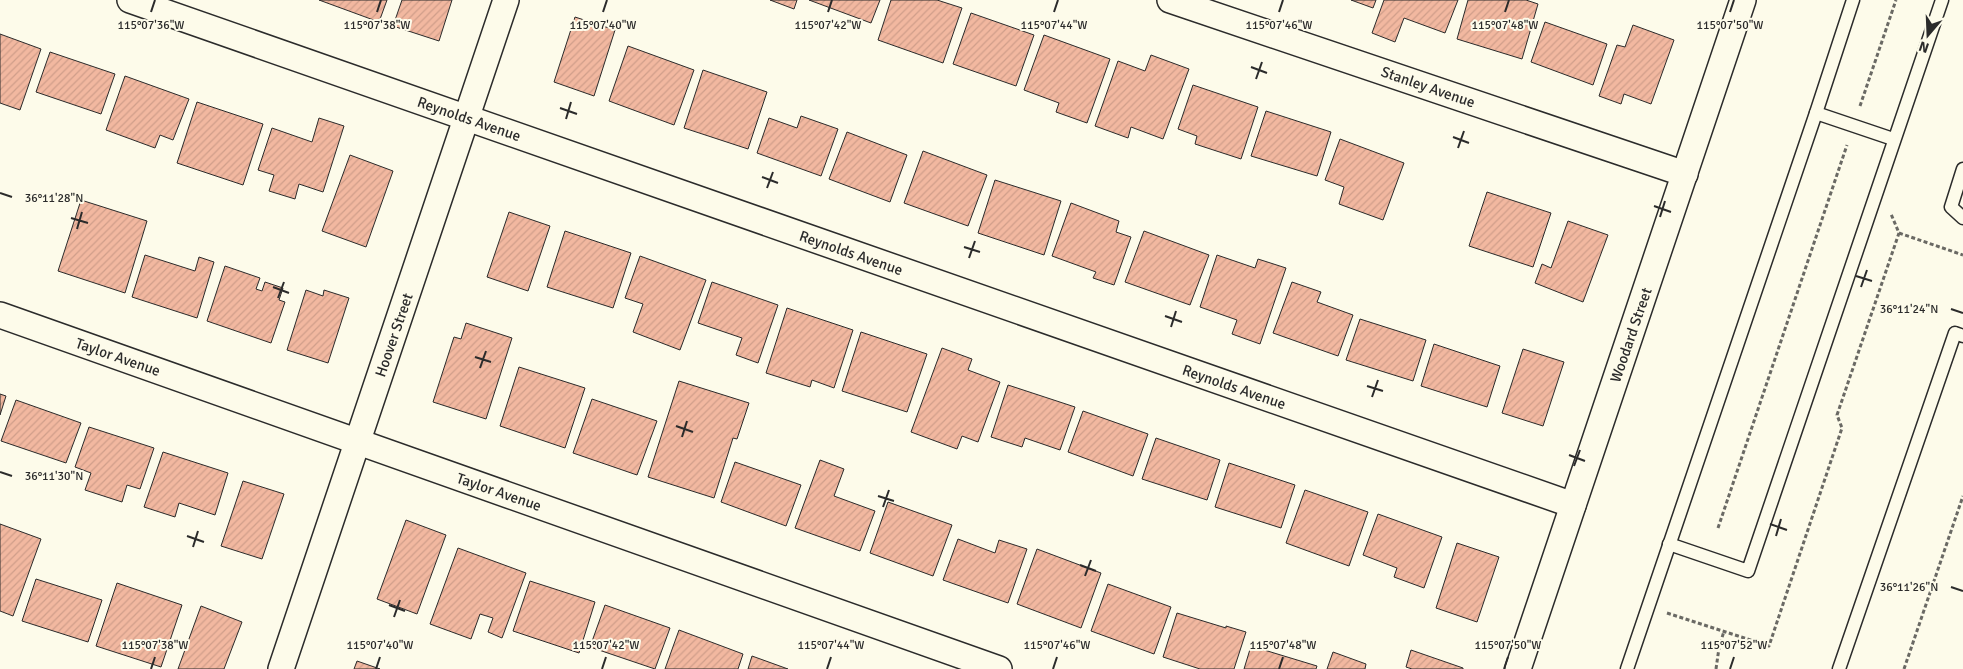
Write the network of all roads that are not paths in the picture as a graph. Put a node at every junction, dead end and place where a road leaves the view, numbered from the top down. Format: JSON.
{"nodes":[{"id":1,"x":130,"y":0,"type":"edge"},
{"id":2,"x":506,"y":0,"type":"edge"},
{"id":3,"x":1170,"y":0,"type":"edge"},
{"id":4,"x":1744,"y":0,"type":"edge"},
{"id":5,"x":1853,"y":0,"type":"edge"},
{"id":6,"x":1942,"y":0,"type":"edge"},
{"id":7,"x":1816,"y":113,"type":"junction"},
{"id":8,"x":467,"y":118,"type":"junction"},
{"id":9,"x":1894,"y":139,"type":"junction"},
{"id":10,"x":1963,"y":170,"type":"edge"},
{"id":11,"x":1685,"y":174,"type":"junction"},
{"id":12,"x":1963,"y":218,"type":"edge"},
{"id":13,"x":0,"y":316,"type":"edge"},
{"id":14,"x":1963,"y":336,"type":"edge"},
{"id":15,"x":358,"y":442,"type":"junction"},
{"id":16,"x":1573,"y":505,"type":"junction"},
{"id":17,"x":1669,"y":544,"type":"junction"},
{"id":18,"x":281,"y":669,"type":"edge"},
{"id":19,"x":999,"y":669,"type":"edge"},
{"id":20,"x":1518,"y":669,"type":"edge"},
{"id":21,"x":1626,"y":669,"type":"edge"},
{"id":22,"x":1839,"y":669,"type":"edge"}],
"edges":[{"from":1,"to":8,"type":"street","name":"Reynolds Avenue"},
{"from":2,"to":8,"type":"street","name":"Hoover Street"},
{"from":3,"to":11,"type":"street","name":"Stanley Avenue"},
{"from":4,"to":11,"type":"street","name":"Woodard Street"},
{"from":5,"to":7,"type":"lane"},
{"from":6,"to":9,"type":"lane"},
{"from":7,"to":9,"type":"lane"},
{"from":7,"to":17,"type":"lane"},
{"from":8,"to":15,"type":"street","name":"Hoover Street"},
{"from":8,"to":16,"type":"street","name":"Reynolds Avenue"},
{"from":9,"to":17,"type":"lane"},
{"from":10,"to":12,"type":"lane"},
{"from":11,"to":16,"type":"street","name":"Woodard Street"},
{"from":13,"to":15,"type":"street","name":"Taylor Avenue"},
{"from":14,"to":22,"type":"lane"},
{"from":15,"to":18,"type":"street","name":"Hoover Street"},
{"from":15,"to":19,"type":"street","name":"Taylor Avenue"},
{"from":16,"to":20,"type":"street","name":"Woodard Street"},
{"from":17,"to":21,"type":"lane"}]}
